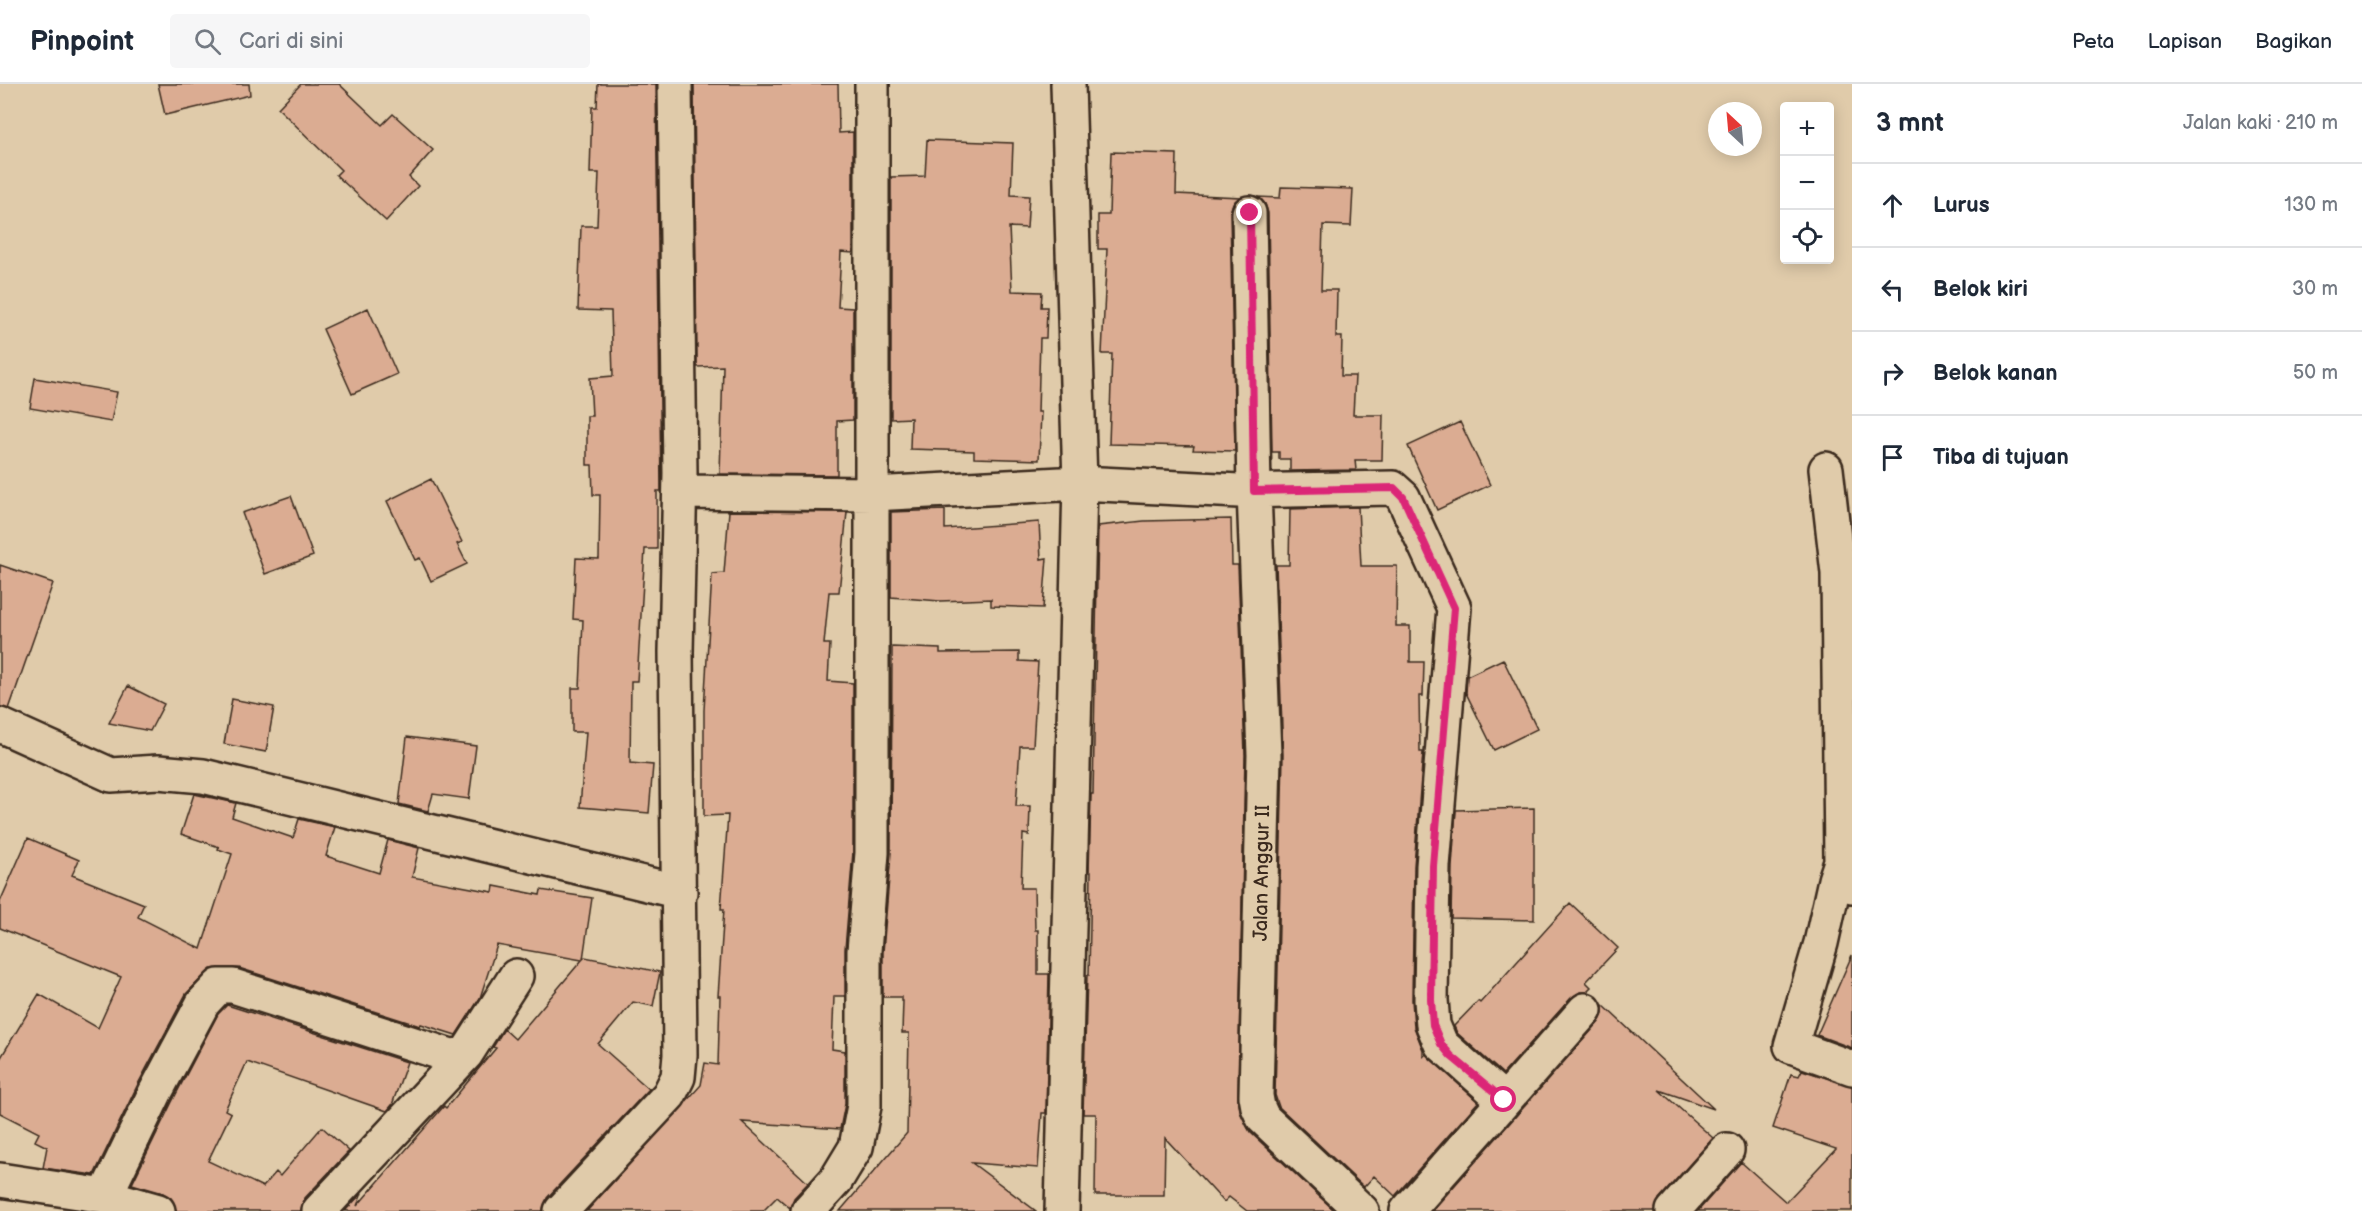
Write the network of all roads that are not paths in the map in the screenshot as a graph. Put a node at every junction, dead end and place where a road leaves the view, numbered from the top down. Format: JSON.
{"nodes":[{"id":1,"x":675,"y":84,"type":"edge"},
{"id":2,"x":872,"y":84,"type":"edge"},
{"id":3,"x":1068,"y":84,"type":"edge"},
{"id":4,"x":1250,"y":213,"type":"dead end"},
{"id":5,"x":1826,"y":469,"type":"dead end"},
{"id":6,"x":1080,"y":483,"type":"junction"},
{"id":7,"x":1254,"y":491,"type":"junction"},
{"id":8,"x":680,"y":492,"type":"junction"},
{"id":9,"x":872,"y":494,"type":"junction"},
{"id":10,"x":0,"y":725,"type":"edge"},
{"id":11,"x":1843,"y":883,"type":"edge"},
{"id":12,"x":680,"y":892,"type":"junction"},
{"id":13,"x":516,"y":976,"type":"dead end"},
{"id":14,"x":1586,"y":1010,"type":"dead end"},
{"id":15,"x":466,"y":1054,"type":"junction"},
{"id":16,"x":1852,"y":1068,"type":"edge"},
{"id":17,"x":1504,"y":1100,"type":"junction"},
{"id":18,"x":1727,"y":1150,"type":"dead end"},
{"id":19,"x":0,"y":1180,"type":"edge"},
{"id":20,"x":105,"y":1196,"type":"junction"},
{"id":21,"x":158,"y":1211,"type":"edge"},
{"id":22,"x":319,"y":1211,"type":"edge"},
{"id":23,"x":561,"y":1211,"type":"edge"},
{"id":24,"x":808,"y":1211,"type":"edge"},
{"id":25,"x":1062,"y":1211,"type":"edge"},
{"id":26,"x":1362,"y":1211,"type":"edge"},
{"id":27,"x":1407,"y":1211,"type":"edge"},
{"id":28,"x":1673,"y":1211,"type":"edge"}],
"edges":[{"from":1,"to":8,"type":"street"},
{"from":2,"to":9,"type":"street"},
{"from":3,"to":6,"type":"street"},
{"from":4,"to":7,"type":"street","name":"Jalan Anggur II"},
{"from":5,"to":11,"type":"street"},
{"from":6,"to":7,"type":"street"},
{"from":6,"to":9,"type":"street"},
{"from":6,"to":25,"type":"street"},
{"from":7,"to":17,"type":"street"},
{"from":7,"to":26,"type":"street","name":"Jalan Anggur II"},
{"from":8,"to":9,"type":"street"},
{"from":8,"to":12,"type":"street"},
{"from":9,"to":24,"type":"street"},
{"from":10,"to":12,"type":"street"},
{"from":11,"to":16,"type":"street"},
{"from":12,"to":23,"type":"street"},
{"from":13,"to":15,"type":"street"},
{"from":14,"to":17,"type":"street"},
{"from":15,"to":20,"type":"street"},
{"from":15,"to":22,"type":"street"},
{"from":17,"to":27,"type":"street"},
{"from":18,"to":28,"type":"street"},
{"from":19,"to":20,"type":"street"},
{"from":20,"to":21,"type":"street"}]}
